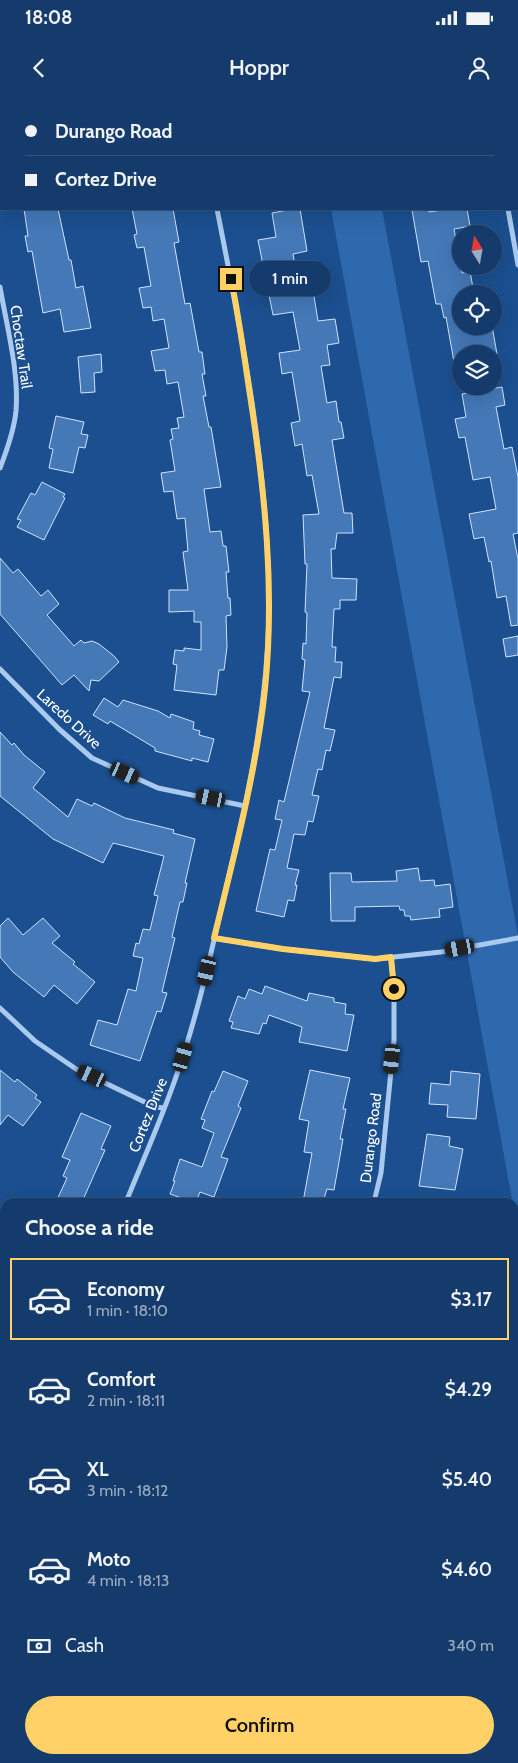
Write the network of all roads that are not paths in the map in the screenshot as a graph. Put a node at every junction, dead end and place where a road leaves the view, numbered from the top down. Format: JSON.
{"nodes":[{"id":1,"x":216,"y":210,"type":"edge"},
{"id":2,"x":508,"y":210,"type":"edge"},
{"id":3,"x":518,"y":264,"type":"edge"},
{"id":4,"x":0,"y":287,"type":"edge"},
{"id":5,"x":0,"y":468,"type":"edge"},
{"id":6,"x":0,"y":669,"type":"edge"},
{"id":7,"x":246,"y":806,"type":"junction"},
{"id":8,"x":214,"y":938,"type":"junction"},
{"id":9,"x":518,"y":938,"type":"edge"},
{"id":10,"x":391,"y":957,"type":"junction"},
{"id":11,"x":0,"y":1008,"type":"edge"},
{"id":12,"x":164,"y":1108,"type":"junction"},
{"id":13,"x":128,"y":1198,"type":"edge"},
{"id":14,"x":375,"y":1198,"type":"edge"}],
"edges":[{"from":1,"to":7,"type":"street","name":"Cortez Drive"},
{"from":2,"to":3,"type":"street"},
{"from":4,"to":5,"type":"street","name":"Choctaw Trail"},
{"from":6,"to":7,"type":"street","name":"Laredo Drive"},
{"from":7,"to":8,"type":"street","name":"Cortez Drive"},
{"from":8,"to":10,"type":"street"},
{"from":8,"to":12,"type":"street","name":"Cortez Drive"},
{"from":9,"to":10,"type":"street"},
{"from":10,"to":14,"type":"street","name":"Durango Road"},
{"from":11,"to":12,"type":"street"},
{"from":12,"to":13,"type":"street","name":"Cortez Drive"}]}
